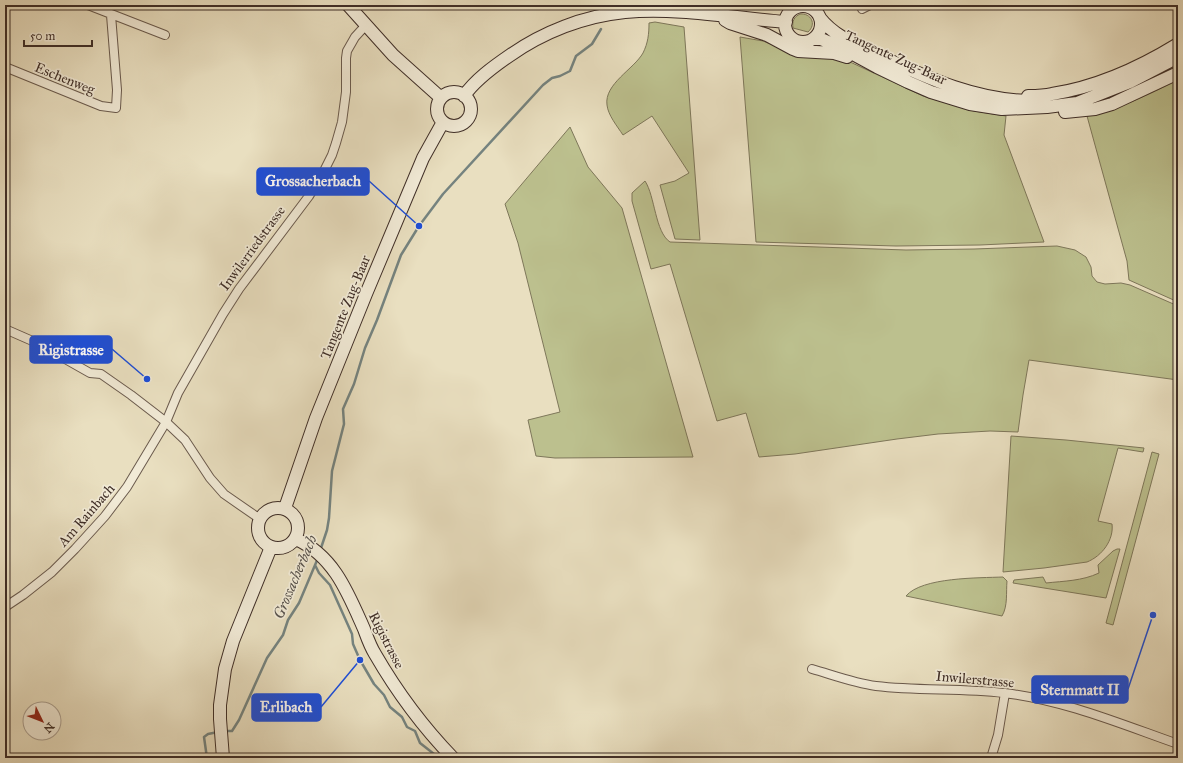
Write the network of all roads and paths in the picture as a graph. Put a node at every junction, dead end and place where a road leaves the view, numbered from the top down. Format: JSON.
{"nodes":[{"id":1,"x":88,"y":5,"type":"edge"},
{"id":2,"x":348,"y":5,"type":"edge"},
{"id":3,"x":807,"y":6,"type":"edge"},
{"id":4,"x":112,"y":15,"type":"junction"},
{"id":5,"x":717,"y":15,"type":"junction"},
{"id":6,"x":820,"y":18,"type":"junction"},
{"id":7,"x":786,"y":22,"type":"junction"},
{"id":8,"x":366,"y":26,"type":"junction"},
{"id":9,"x":164,"y":35,"type":"dead end"},
{"id":10,"x":813,"y":39,"type":"junction"},
{"id":11,"x":1178,"y":44,"type":"edge"},
{"id":12,"x":1178,"y":57,"type":"edge"},
{"id":13,"x":5,"y":67,"type":"edge"},
{"id":14,"x":877,"y":67,"type":"junction"},
{"id":15,"x":1178,"y":73,"type":"edge"},
{"id":16,"x":464,"y":96,"type":"junction"},
{"id":17,"x":441,"y":98,"type":"junction"},
{"id":18,"x":1002,"y":104,"type":"junction"},
{"id":19,"x":443,"y":122,"type":"junction"},
{"id":20,"x":5,"y":329,"type":"edge"},
{"id":21,"x":166,"y":422,"type":"junction"},
{"id":22,"x":285,"y":508,"type":"junction"},
{"id":23,"x":260,"y":519,"type":"junction"},
{"id":24,"x":296,"y":539,"type":"junction"},
{"id":25,"x":271,"y":547,"type":"junction"},
{"id":26,"x":5,"y":607,"type":"edge"},
{"id":27,"x":812,"y":669,"type":"dead end"},
{"id":28,"x":1005,"y":693,"type":"junction"},
{"id":29,"x":1178,"y":744,"type":"edge"},
{"id":30,"x":223,"y":758,"type":"edge"},
{"id":31,"x":453,"y":758,"type":"edge"},
{"id":32,"x":991,"y":758,"type":"edge"}],
"edges":[{"from":1,"to":4,"type":"street"},
{"from":2,"to":8,"type":"main road"},
{"from":3,"to":6,"type":"main road"},
{"from":3,"to":7,"type":"main road"},
{"from":4,"to":9,"type":"street"},
{"from":4,"to":13,"type":"street","name":"Eschenweg"},
{"from":5,"to":7,"type":"main road"},
{"from":5,"to":14,"type":"main road"},
{"from":5,"to":16,"type":"main road"},
{"from":6,"to":10,"type":"main road"},
{"from":6,"to":18,"type":"main road","name":"Tangente Zug-Baar"},
{"from":7,"to":10,"type":"main road"},
{"from":8,"to":17,"type":"main road"},
{"from":8,"to":21,"type":"street","name":"Inwilerriedstrasse"},
{"from":10,"to":14,"type":"main road","name":"Tangente Zug-Baar"},
{"from":11,"to":18,"type":"main road"},
{"from":12,"to":18,"type":"main road","name":"Tangente Zug-Baar"},
{"from":14,"to":18,"type":"main road","name":"Tangente Zug-Baar"},
{"from":15,"to":18,"type":"main road"},
{"from":16,"to":17,"type":"main road"},
{"from":16,"to":19,"type":"main road"},
{"from":17,"to":19,"type":"main road"},
{"from":19,"to":22,"type":"main road","name":"Tangente Zug-Baar"},
{"from":20,"to":21,"type":"street"},
{"from":21,"to":23,"type":"street"},
{"from":21,"to":26,"type":"street","name":"Am Rainbach"},
{"from":22,"to":23,"type":"main road"},
{"from":22,"to":24,"type":"main road"},
{"from":23,"to":25,"type":"main road"},
{"from":24,"to":25,"type":"main road"},
{"from":24,"to":31,"type":"main road","name":"Rigistrasse"},
{"from":25,"to":30,"type":"main road"},
{"from":27,"to":28,"type":"street","name":"Inwilerstrasse"},
{"from":28,"to":29,"type":"street","name":"Inwilerstrasse"},
{"from":28,"to":32,"type":"street"}]}
